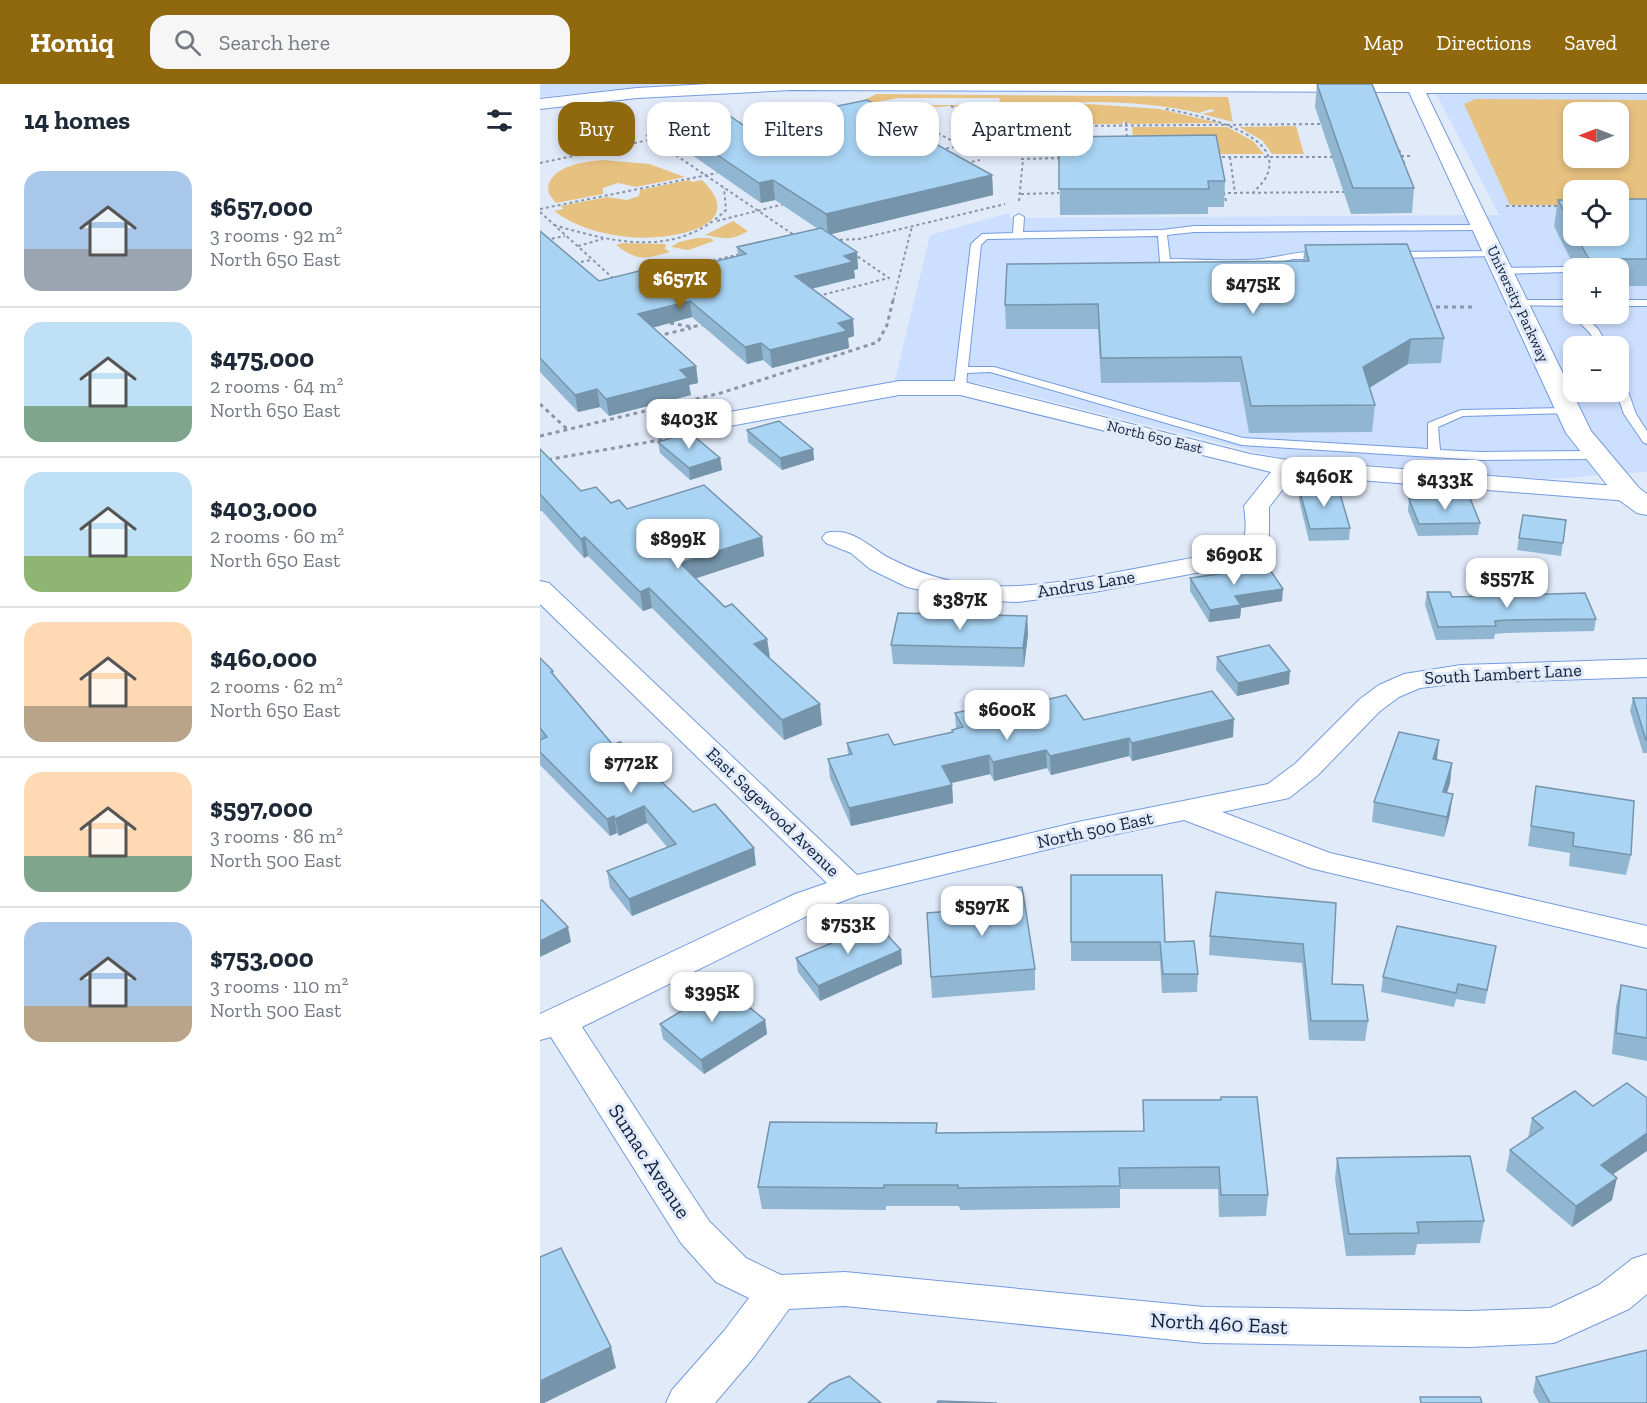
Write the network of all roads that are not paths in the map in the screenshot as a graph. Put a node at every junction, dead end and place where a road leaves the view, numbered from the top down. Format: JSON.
{"nodes":[{"id":1,"x":1414,"y":86,"type":"edge"},
{"id":2,"x":1647,"y":88,"type":"edge"},
{"id":3,"x":540,"y":104,"type":"edge"},
{"id":4,"x":1019,"y":217,"type":"dead end"},
{"id":5,"x":1481,"y":227,"type":"junction"},
{"id":6,"x":1018,"y":233,"type":"junction"},
{"id":7,"x":1162,"y":233,"type":"junction"},
{"id":8,"x":1383,"y":255,"type":"edge"},
{"id":9,"x":1338,"y":256,"type":"edge"},
{"id":10,"x":1498,"y":262,"type":"junction"},
{"id":11,"x":1563,"y":270,"type":"dead end"},
{"id":12,"x":1518,"y":303,"type":"junction"},
{"id":13,"x":1629,"y":303,"type":"edge"},
{"id":14,"x":1647,"y":303,"type":"edge"},
{"id":15,"x":1563,"y":305,"type":"edge"},
{"id":16,"x":1587,"y":324,"type":"edge"},
{"id":17,"x":1597,"y":336,"type":"edge"},
{"id":18,"x":962,"y":379,"type":"junction"},
{"id":19,"x":1626,"y":402,"type":"edge"},
{"id":20,"x":1567,"y":411,"type":"junction"},
{"id":21,"x":686,"y":427,"type":"road end"},
{"id":22,"x":1647,"y":440,"type":"edge"},
{"id":23,"x":1434,"y":453,"type":"junction"},
{"id":24,"x":1595,"y":455,"type":"junction"},
{"id":25,"x":1288,"y":467,"type":"junction"},
{"id":26,"x":1641,"y":496,"type":"edge"},
{"id":27,"x":835,"y":537,"type":"dead end"},
{"id":28,"x":540,"y":589,"type":"edge"},
{"id":29,"x":1647,"y":668,"type":"edge"},
{"id":30,"x":1186,"y":810,"type":"junction"},
{"id":31,"x":850,"y":887,"type":"junction"},
{"id":32,"x":1647,"y":937,"type":"edge"},
{"id":33,"x":550,"y":1024,"type":"edge"},
{"id":34,"x":1647,"y":1271,"type":"edge"},
{"id":35,"x":777,"y":1292,"type":"junction"},
{"id":36,"x":688,"y":1403,"type":"edge"}],
"edges":[{"from":1,"to":2,"type":"main road"},
{"from":1,"to":3,"type":"main road"},
{"from":1,"to":5,"type":"main road","name":"University Parkway"},
{"from":4,"to":6,"type":"lane"},
{"from":5,"to":7,"type":"lane"},
{"from":5,"to":10,"type":"main road","name":"University Parkway"},
{"from":6,"to":7,"type":"lane"},
{"from":6,"to":18,"type":"lane"},
{"from":7,"to":9,"type":"lane"},
{"from":8,"to":10,"type":"lane"},
{"from":10,"to":11,"type":"lane"},
{"from":10,"to":12,"type":"main road","name":"University Parkway"},
{"from":12,"to":15,"type":"lane"},
{"from":12,"to":20,"type":"main road","name":"University Parkway"},
{"from":13,"to":14,"type":"lane"},
{"from":16,"to":17,"type":"lane"},
{"from":18,"to":21,"type":"street","name":"North 650 East"},
{"from":18,"to":23,"type":"lane"},
{"from":18,"to":25,"type":"street","name":"North 650 East"},
{"from":19,"to":22,"type":"lane"},
{"from":20,"to":23,"type":"lane"},
{"from":20,"to":24,"type":"main road","name":"University Parkway"},
{"from":23,"to":24,"type":"lane"},
{"from":24,"to":26,"type":"main road","name":"University Parkway"},
{"from":25,"to":26,"type":"street","name":"North 650 East"},
{"from":25,"to":27,"type":"street","name":"Andrus Lane"},
{"from":28,"to":31,"type":"street","name":"East Sagewood Avenue"},
{"from":29,"to":30,"type":"street","name":"South Lambert Lane"},
{"from":30,"to":31,"type":"street","name":"North 500 East"},
{"from":30,"to":32,"type":"street"},
{"from":31,"to":33,"type":"street","name":"North 500 East"},
{"from":33,"to":35,"type":"street","name":"Sumac Avenue"},
{"from":34,"to":35,"type":"street","name":"North 460 East"},
{"from":35,"to":36,"type":"street"}]}
